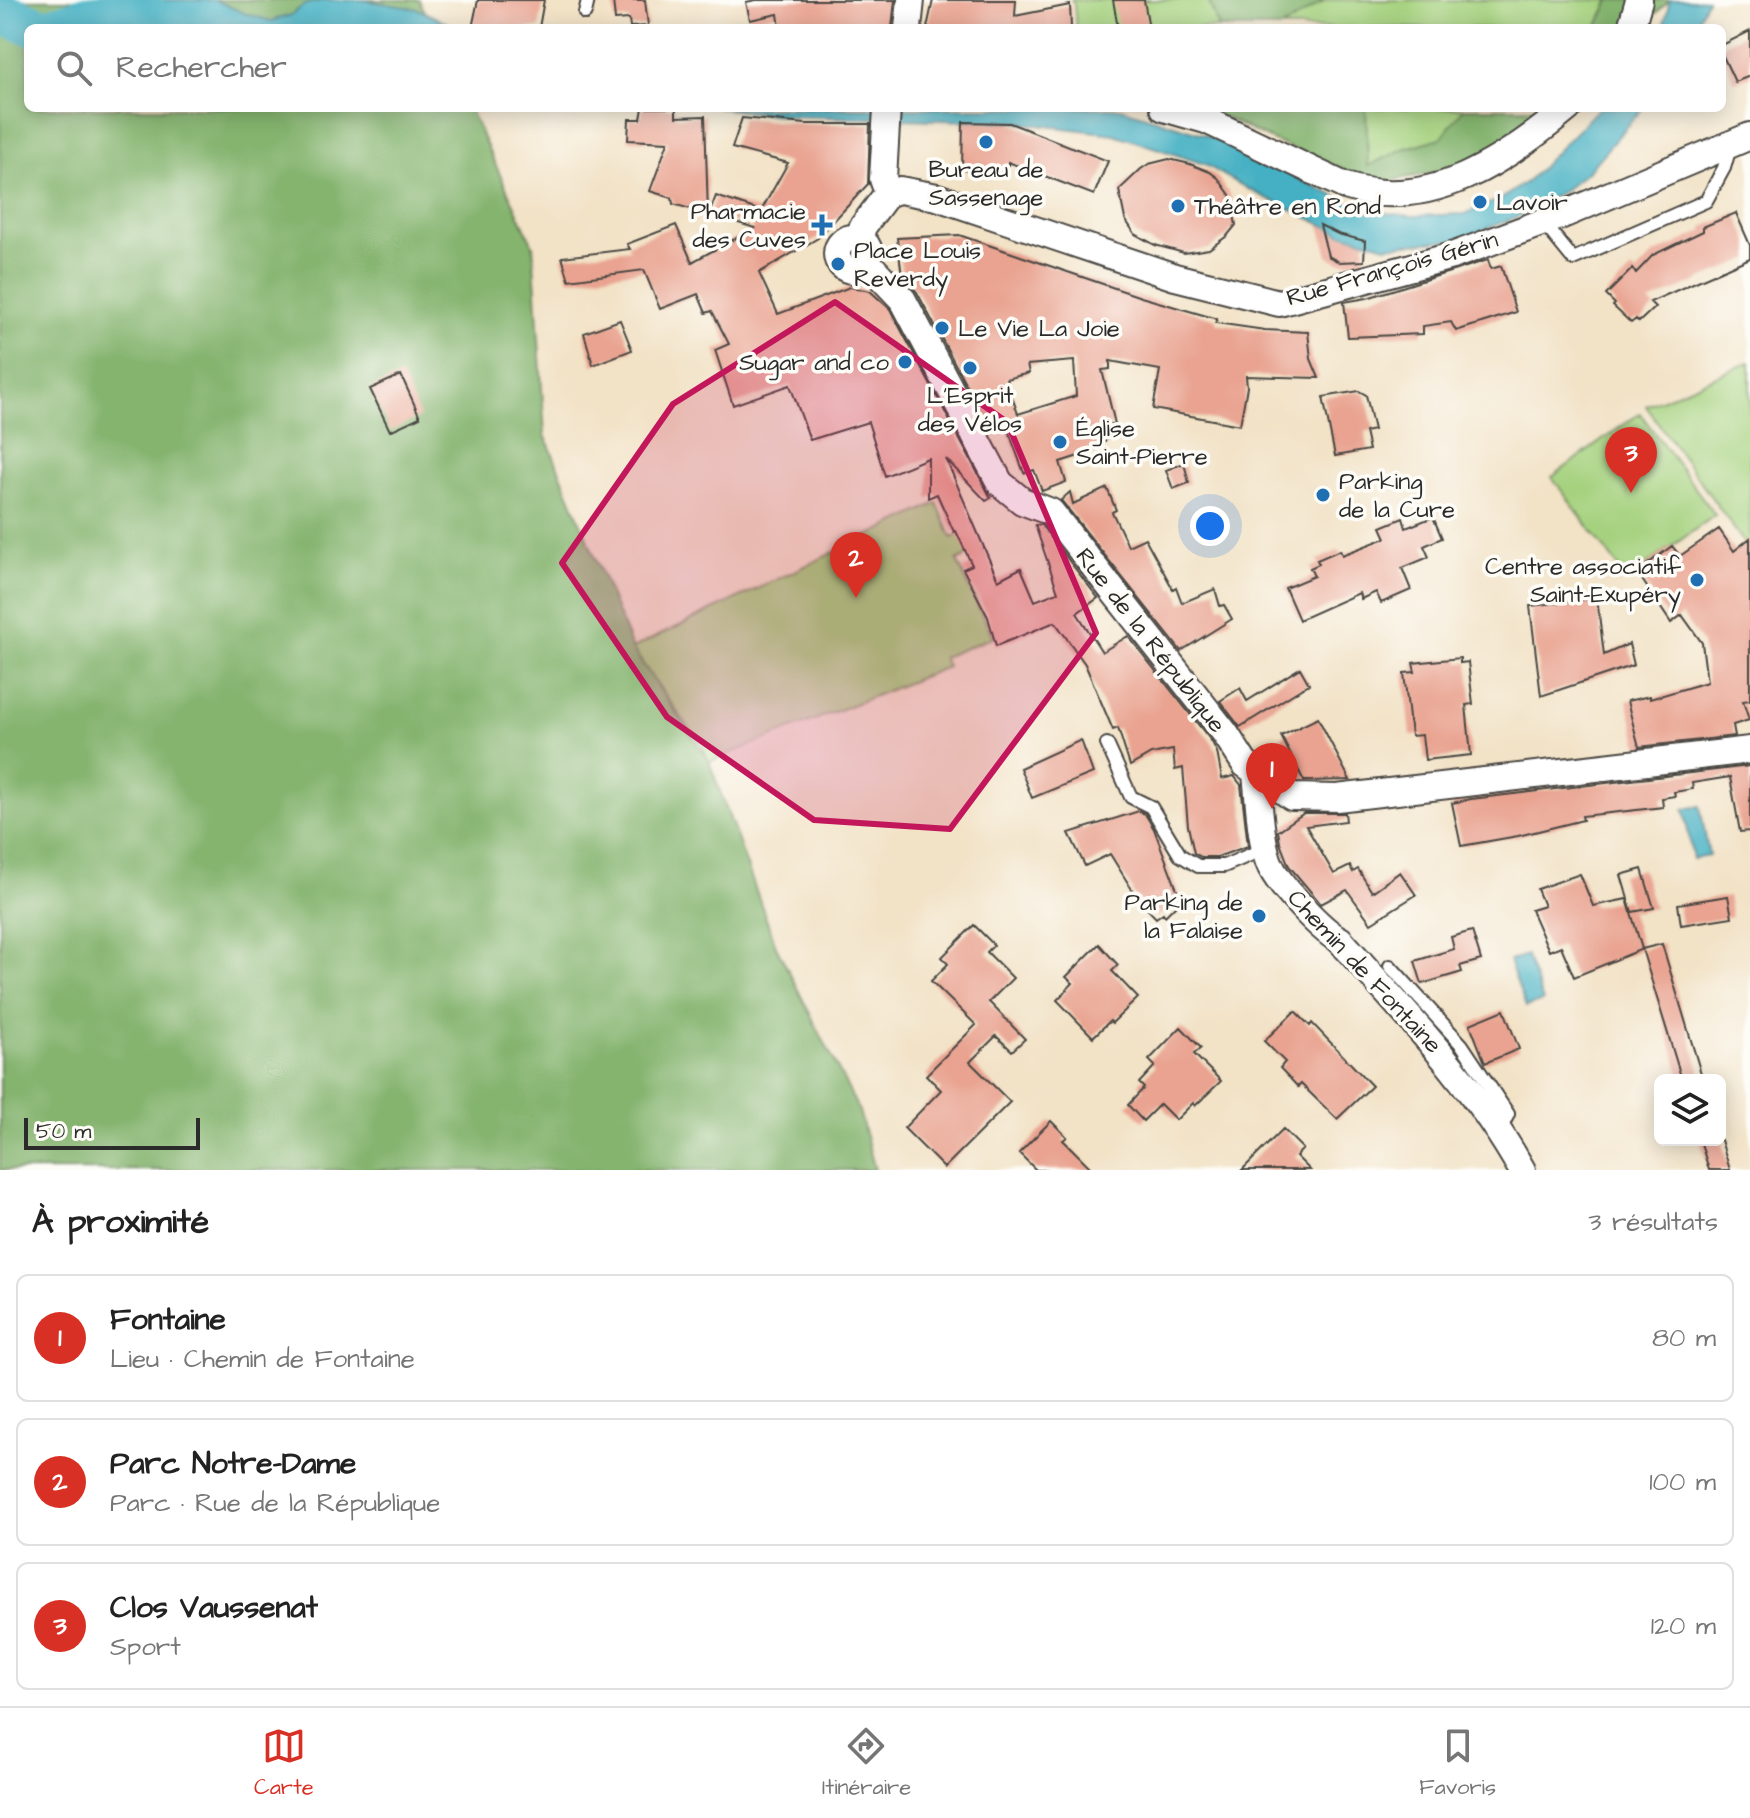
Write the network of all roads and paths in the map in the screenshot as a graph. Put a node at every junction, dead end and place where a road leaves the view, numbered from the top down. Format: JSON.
{"nodes":[{"id":1,"x":911,"y":0,"type":"edge"},
{"id":2,"x":1639,"y":0,"type":"edge"},
{"id":3,"x":908,"y":24,"type":"edge"},
{"id":4,"x":1632,"y":24,"type":"edge"},
{"id":5,"x":1178,"y":112,"type":"edge"},
{"id":6,"x":1563,"y":112,"type":"edge"},
{"id":7,"x":886,"y":117,"type":"edge"},
{"id":8,"x":1740,"y":140,"type":"edge"},
{"id":9,"x":888,"y":193,"type":"junction"},
{"id":10,"x":1542,"y":221,"type":"junction"},
{"id":11,"x":1107,"y":744,"type":"dead end"},
{"id":12,"x":1750,"y":750,"type":"edge"},
{"id":13,"x":1256,"y":774,"type":"junction"},
{"id":14,"x":1266,"y":848,"type":"junction"},
{"id":15,"x":1390,"y":966,"type":"dead end"},
{"id":16,"x":1512,"y":1151,"type":"edge"}],
"edges":[{"from":1,"to":3,"type":"street"},
{"from":2,"to":4,"type":"street"},
{"from":5,"to":6,"type":"street"},
{"from":7,"to":9,"type":"street"},
{"from":8,"to":10,"type":"street","name":"Rue François Gérin"},
{"from":8,"to":10,"type":"lane"},
{"from":9,"to":10,"type":"street","name":"Rue François Gérin"},
{"from":9,"to":13,"type":"street","name":"Rue de la République"},
{"from":11,"to":14,"type":"lane"},
{"from":12,"to":13,"type":"street","name":"Rue de la République"},
{"from":13,"to":14,"type":"street","name":"Chemin de Fontaine"},
{"from":14,"to":16,"type":"street","name":"Chemin de Fontaine"},
{"from":15,"to":16,"type":"lane"}]}
